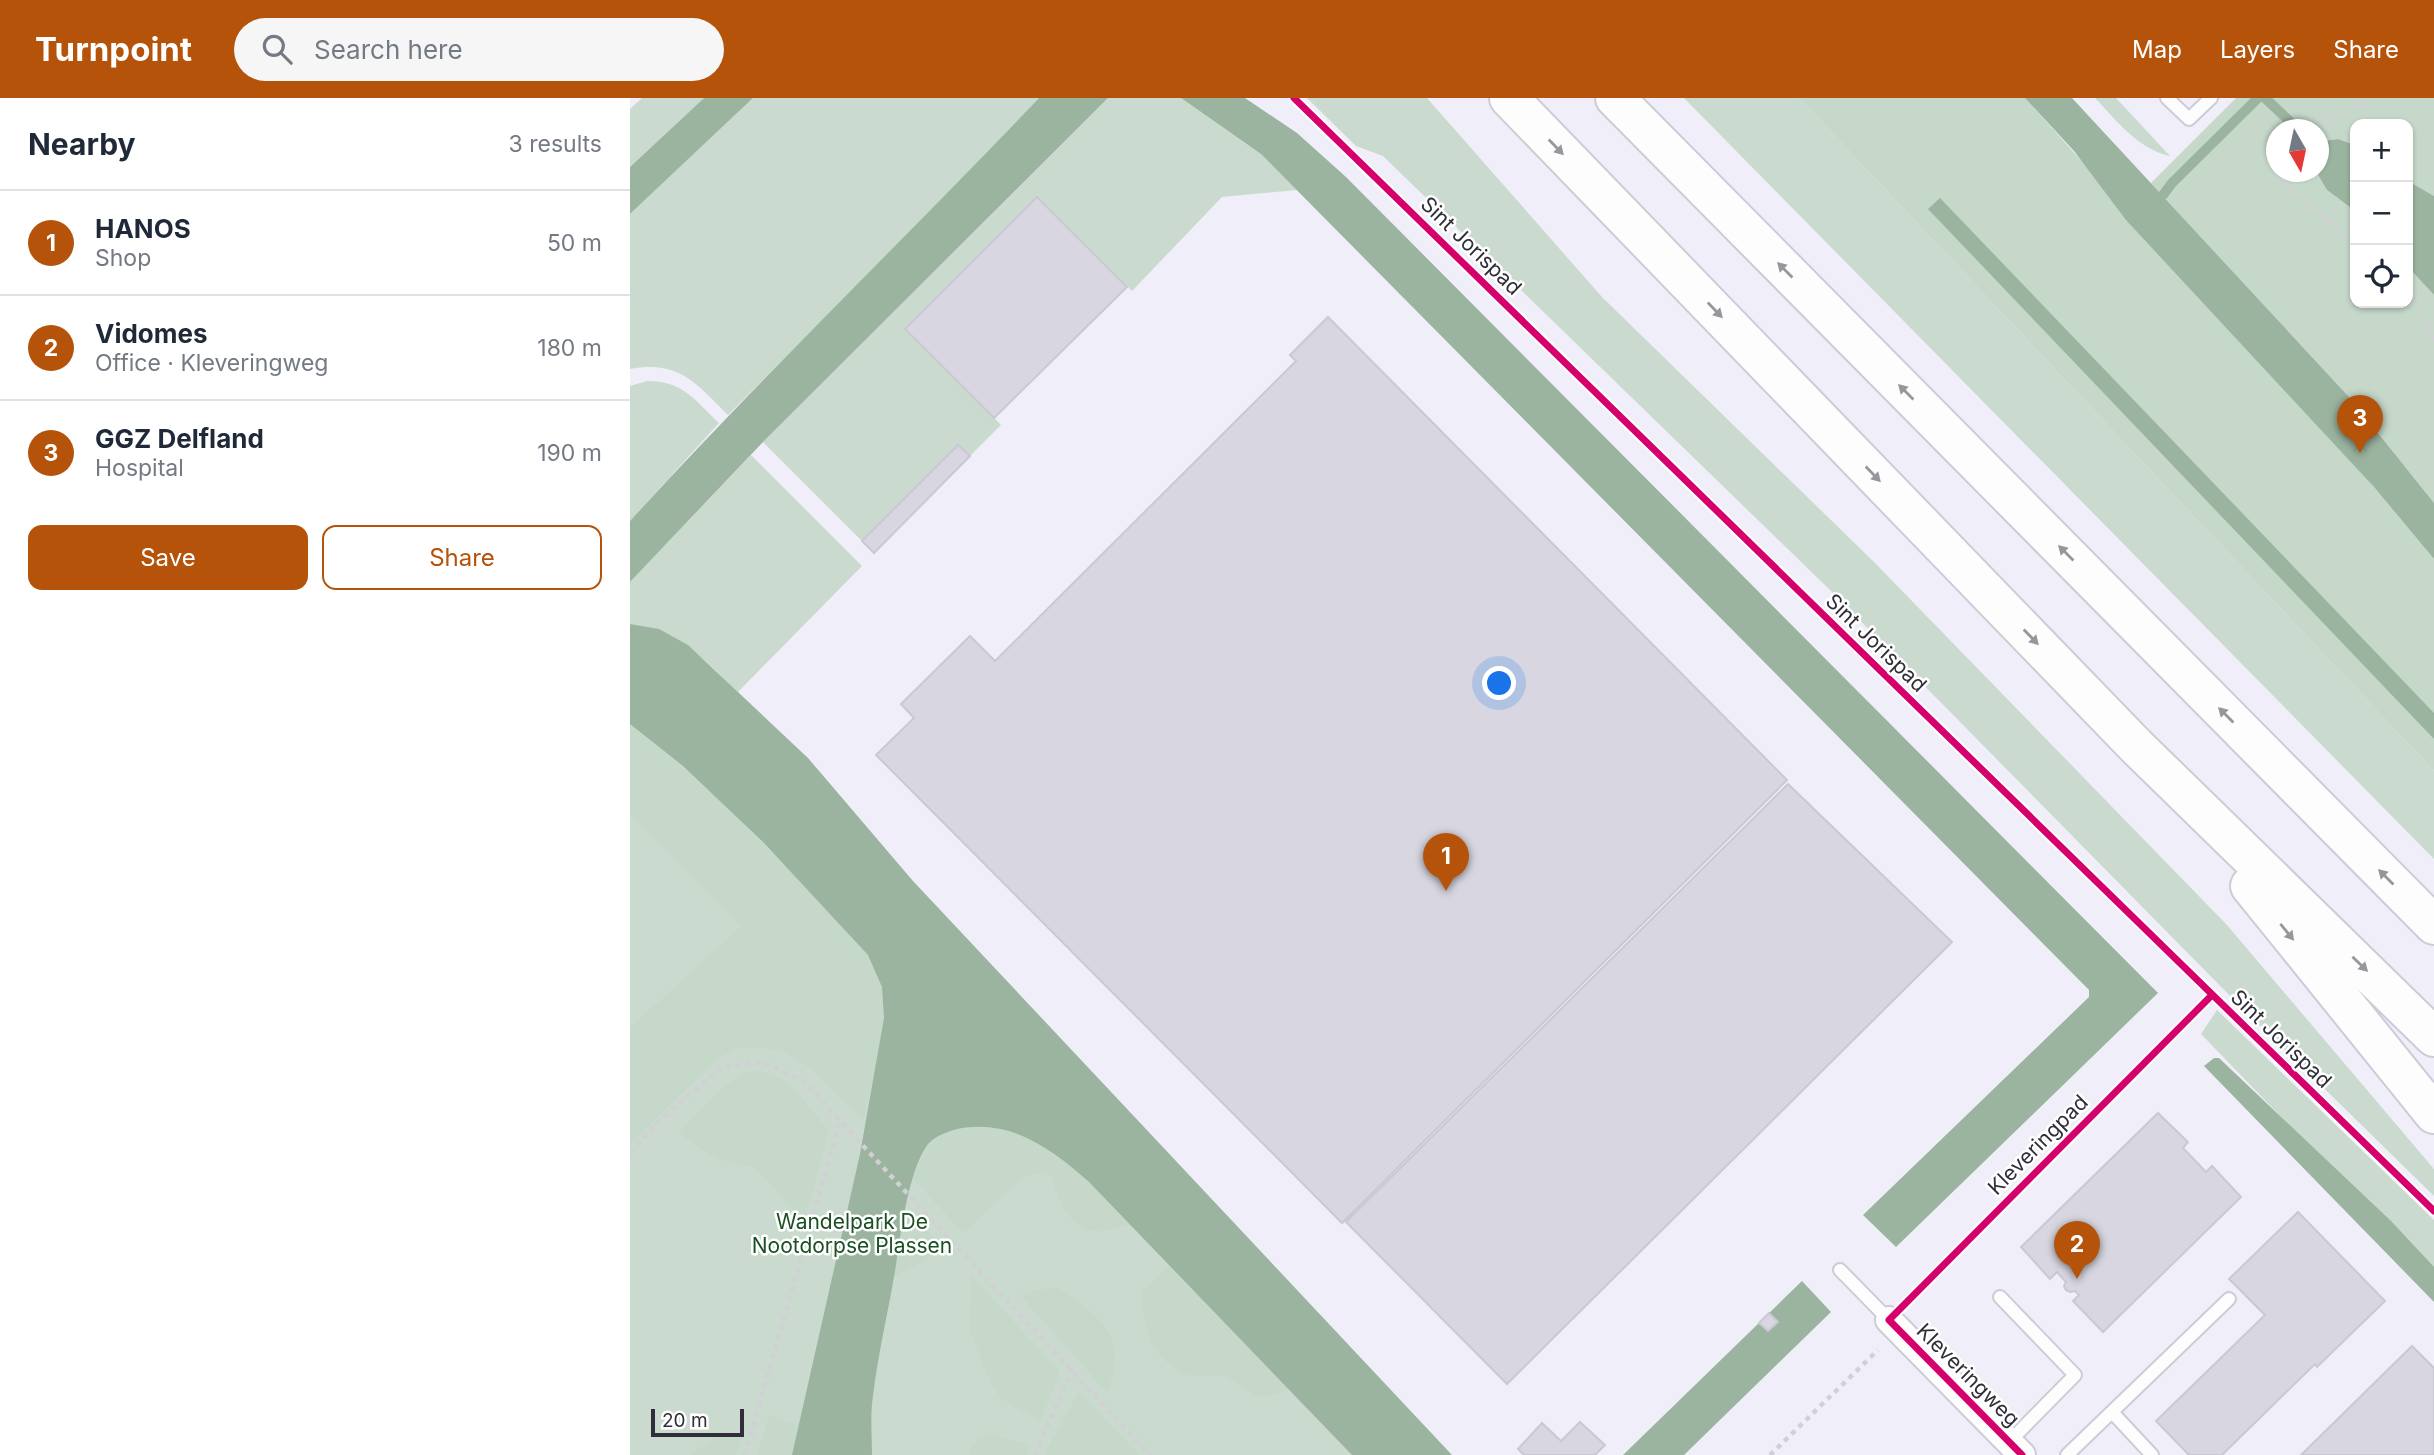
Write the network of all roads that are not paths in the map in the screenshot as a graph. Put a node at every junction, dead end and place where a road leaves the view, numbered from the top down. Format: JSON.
{"nodes":[{"id":1,"x":1509,"y":98,"type":"edge"},
{"id":2,"x":1615,"y":98,"type":"edge"},
{"id":3,"x":2167,"y":98,"type":"edge"},
{"id":4,"x":2211,"y":98,"type":"edge"},
{"id":5,"x":2136,"y":746,"type":"junction"},
{"id":6,"x":2434,"y":925,"type":"edge"},
{"id":7,"x":2434,"y":1037,"type":"edge"},
{"id":8,"x":2434,"y":1114,"type":"edge"},
{"id":9,"x":1840,"y":1270,"type":"dead end"},
{"id":10,"x":2000,"y":1297,"type":"dead end"},
{"id":11,"x":2229,"y":1298,"type":"dead end"},
{"id":12,"x":1894,"y":1325,"type":"joint"},
{"id":13,"x":2112,"y":1412,"type":"junction"},
{"id":14,"x":2015,"y":1449,"type":"edge"},
{"id":15,"x":2067,"y":1455,"type":"edge"},
{"id":16,"x":2152,"y":1455,"type":"edge"}],
"edges":[{"from":1,"to":5,"type":"highway","one_way":true},
{"from":6,"to":2,"type":"highway","one_way":true},
{"from":3,"to":4,"type":"lane"},
{"from":5,"to":7,"type":"highway","one_way":true},
{"from":5,"to":8,"type":"highway","one_way":true},
{"from":9,"to":12,"type":"lane"},
{"from":10,"to":14,"type":"lane"},
{"from":11,"to":13,"type":"lane"},
{"from":12,"to":14,"type":"street","name":"Kleveringweg"},
{"from":13,"to":15,"type":"lane"},
{"from":13,"to":16,"type":"lane"}]}
